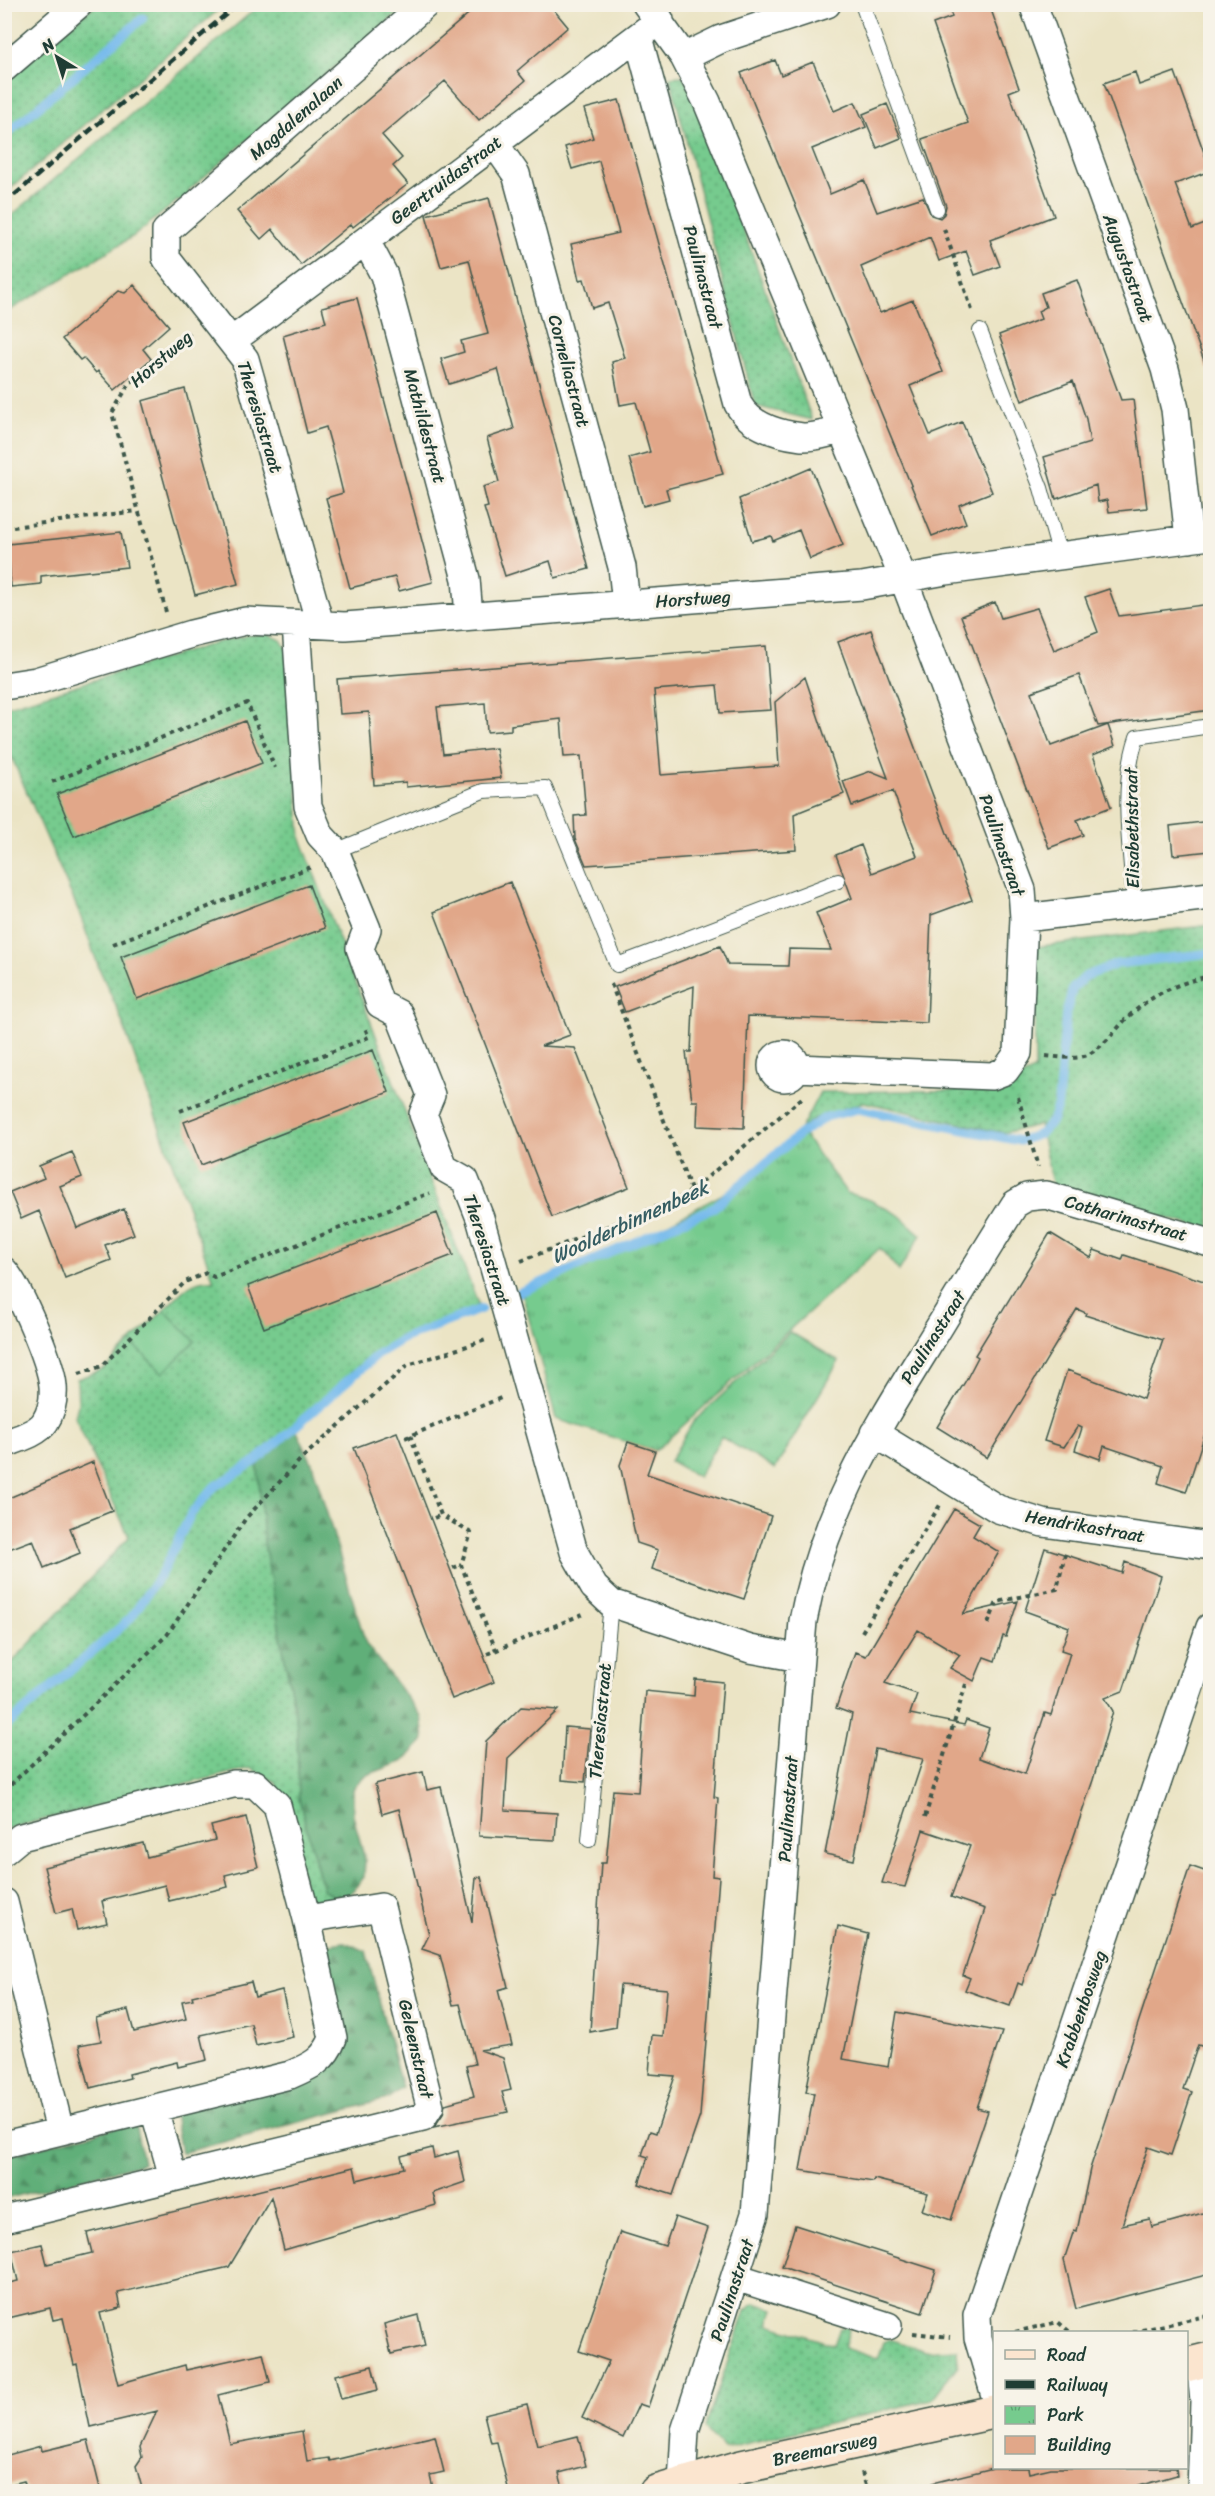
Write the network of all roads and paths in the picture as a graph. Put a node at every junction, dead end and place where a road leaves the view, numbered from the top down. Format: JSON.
{"nodes":[{"id":1,"x":80,"y":4,"type":"edge"},
{"id":2,"x":426,"y":4,"type":"edge"},
{"id":3,"x":827,"y":4,"type":"edge"},
{"id":4,"x":862,"y":4,"type":"edge"},
{"id":5,"x":1033,"y":4,"type":"edge"},
{"id":6,"x":653,"y":12,"type":"edge"},
{"id":7,"x":638,"y":37,"type":"junction"},
{"id":8,"x":684,"y":57,"type":"junction"},
{"id":9,"x":4,"y":68,"type":"edge"},
{"id":10,"x":495,"y":144,"type":"junction"},
{"id":11,"x":937,"y":209,"type":"joint"},
{"id":12,"x":166,"y":231,"type":"joint"},
{"id":13,"x":366,"y":242,"type":"junction"},
{"id":14,"x":212,"y":315,"type":"junction"},
{"id":15,"x":980,"y":331,"type":"joint"},
{"id":16,"x":232,"y":340,"type":"junction"},
{"id":17,"x":843,"y":429,"type":"junction"},
{"id":18,"x":137,"y":511,"type":"junction"},
{"id":19,"x":13,"y":527,"type":"dead end"},
{"id":20,"x":1200,"y":538,"type":"edge"},
{"id":21,"x":1059,"y":556,"type":"junction"},
{"id":22,"x":903,"y":578,"type":"junction"},
{"id":23,"x":626,"y":604,"type":"junction"},
{"id":24,"x":469,"y":616,"type":"junction"},
{"id":25,"x":308,"y":624,"type":"junction"},
{"id":26,"x":174,"y":639,"type":"junction"},
{"id":27,"x":4,"y":686,"type":"edge"},
{"id":28,"x":1210,"y":726,"type":"edge"},
{"id":29,"x":280,"y":778,"type":"dead end"},
{"id":30,"x":52,"y":782,"type":"dead end"},
{"id":31,"x":326,"y":858,"type":"junction"},
{"id":32,"x":838,"y":881,"type":"dead end"},
{"id":33,"x":1210,"y":896,"type":"edge"},
{"id":34,"x":1134,"y":905,"type":"junction"},
{"id":35,"x":1024,"y":918,"type":"junction"},
{"id":36,"x":113,"y":944,"type":"dead end"},
{"id":37,"x":617,"y":965,"type":"junction"},
{"id":38,"x":1210,"y":976,"type":"edge"},
{"id":39,"x":380,"y":1004,"type":"junction"},
{"id":40,"x":1046,"y":1056,"type":"dead end"},
{"id":41,"x":796,"y":1068,"type":"dead end"},
{"id":42,"x":837,"y":1069,"type":"junction"},
{"id":43,"x":1022,"y":1110,"type":"dead end"},
{"id":44,"x":180,"y":1111,"type":"dead end"},
{"id":45,"x":1034,"y":1149,"type":"dead end"},
{"id":46,"x":465,"y":1180,"type":"junction"},
{"id":47,"x":691,"y":1190,"type":"junction"},
{"id":48,"x":1041,"y":1195,"type":"joint"},
{"id":49,"x":1210,"y":1243,"type":"edge"},
{"id":50,"x":495,"y":1270,"type":"junction"},
{"id":51,"x":4,"y":1271,"type":"edge"},
{"id":52,"x":513,"y":1332,"type":"junction"},
{"id":53,"x":53,"y":1384,"type":"junction"},
{"id":54,"x":508,"y":1395,"type":"dead end"},
{"id":55,"x":874,"y":1433,"type":"junction"},
{"id":56,"x":410,"y":1435,"type":"junction"},
{"id":57,"x":405,"y":1438,"type":"dead end"},
{"id":58,"x":4,"y":1444,"type":"edge"},
{"id":59,"x":954,"y":1483,"type":"junction"},
{"id":60,"x":441,"y":1515,"type":"junction"},
{"id":61,"x":434,"y":1518,"type":"dead end"},
{"id":62,"x":1070,"y":1526,"type":"junction"},
{"id":63,"x":1210,"y":1546,"type":"edge"},
{"id":64,"x":461,"y":1565,"type":"junction"},
{"id":65,"x":453,"y":1568,"type":"dead end"},
{"id":66,"x":611,"y":1603,"type":"junction"},
{"id":67,"x":988,"y":1624,"type":"dead end"},
{"id":68,"x":1210,"y":1627,"type":"edge"},
{"id":69,"x":862,"y":1632,"type":"dead end"},
{"id":70,"x":496,"y":1650,"type":"junction"},
{"id":71,"x":487,"y":1654,"type":"dead end"},
{"id":72,"x":800,"y":1658,"type":"junction"},
{"id":73,"x":966,"y":1684,"type":"dead end"},
{"id":74,"x":4,"y":1791,"type":"edge"},
{"id":75,"x":925,"y":1817,"type":"dead end"},
{"id":76,"x":589,"y":1840,"type":"dead end"},
{"id":77,"x":4,"y":1851,"type":"edge"},
{"id":78,"x":4,"y":1902,"type":"edge"},
{"id":79,"x":307,"y":1919,"type":"junction"},
{"id":80,"x":154,"y":2109,"type":"junction"},
{"id":81,"x":60,"y":2131,"type":"junction"},
{"id":82,"x":4,"y":2145,"type":"edge"},
{"id":83,"x":172,"y":2177,"type":"junction"},
{"id":84,"x":4,"y":2219,"type":"edge"},
{"id":85,"x":736,"y":2277,"type":"junction"},
{"id":86,"x":1210,"y":2315,"type":"edge"},
{"id":87,"x":888,"y":2326,"type":"joint"},
{"id":88,"x":1019,"y":2331,"type":"edge"},
{"id":89,"x":1069,"y":2331,"type":"edge"},
{"id":90,"x":1138,"y":2331,"type":"edge"},
{"id":91,"x":978,"y":2338,"type":"junction"},
{"id":92,"x":1199,"y":2362,"type":"edge"},
{"id":93,"x":993,"y":2389,"type":"edge"},
{"id":94,"x":993,"y":2412,"type":"edge"},
{"id":95,"x":669,"y":2488,"type":"edge"},
{"id":96,"x":1201,"y":2492,"type":"edge"}],
"edges":[{"from":1,"to":9,"type":"street"},
{"from":2,"to":12,"type":"street","name":"Magdalenalaan"},
{"from":3,"to":8,"type":"street"},
{"from":4,"to":11,"type":"lane"},
{"from":5,"to":20,"type":"street","name":"Augustastraat"},
{"from":6,"to":7,"type":"street","name":"Geertruidastraat"},
{"from":6,"to":8,"type":"street","name":"Paulinastraat"},
{"from":7,"to":10,"type":"street","name":"Geertruidastraat"},
{"from":7,"to":17,"type":"street","name":"Paulinastraat"},
{"from":8,"to":17,"type":"street","name":"Paulinastraat"},
{"from":10,"to":13,"type":"street","name":"Geertruidastraat"},
{"from":10,"to":23,"type":"street","name":"Corneliastraat"},
{"from":11,"to":15,"type":"path"},
{"from":12,"to":14,"type":"street","name":"Theresiastraat"},
{"from":13,"to":16,"type":"street","name":"Geertruidastraat"},
{"from":13,"to":24,"type":"street","name":"Mathildestraat"},
{"from":14,"to":16,"type":"street","name":"Theresiastraat"},
{"from":14,"to":18,"type":"path","name":"Horstweg"},
{"from":15,"to":21,"type":"lane"},
{"from":16,"to":25,"type":"street","name":"Theresiastraat"},
{"from":17,"to":22,"type":"street","name":"Paulinastraat"},
{"from":18,"to":19,"type":"path"},
{"from":18,"to":26,"type":"path","name":"Horstweg"},
{"from":20,"to":21,"type":"street","name":"Horstweg"},
{"from":21,"to":22,"type":"street","name":"Horstweg"},
{"from":22,"to":23,"type":"street","name":"Horstweg"},
{"from":22,"to":35,"type":"street","name":"Paulinastraat"},
{"from":23,"to":24,"type":"street","name":"Horstweg"},
{"from":24,"to":25,"type":"street","name":"Horstweg"},
{"from":25,"to":26,"type":"street","name":"Horstweg"},
{"from":25,"to":31,"type":"street","name":"Theresiastraat"},
{"from":26,"to":27,"type":"street","name":"Horstweg"},
{"from":28,"to":34,"type":"lane","name":"Elisabethstraat"},
{"from":29,"to":30,"type":"path"},
{"from":31,"to":36,"type":"path"},
{"from":31,"to":37,"type":"lane"},
{"from":31,"to":39,"type":"street","name":"Theresiastraat"},
{"from":32,"to":37,"type":"lane"},
{"from":33,"to":34,"type":"street","name":"Elisabethstraat"},
{"from":34,"to":35,"type":"street","name":"Elisabethstraat"},
{"from":35,"to":42,"type":"street","name":"Paulinastraat"},
{"from":37,"to":47,"type":"path"},
{"from":38,"to":40,"type":"path"},
{"from":39,"to":44,"type":"path"},
{"from":39,"to":46,"type":"street","name":"Theresiastraat"},
{"from":41,"to":42,"type":"street","name":"Paulinastraat"},
{"from":42,"to":47,"type":"path"},
{"from":43,"to":45,"type":"path"},
{"from":46,"to":50,"type":"street","name":"Theresiastraat"},
{"from":46,"to":53,"type":"path"},
{"from":47,"to":50,"type":"path"},
{"from":48,"to":49,"type":"street","name":"Catharinastraat"},
{"from":48,"to":55,"type":"street","name":"Paulinastraat"},
{"from":50,"to":52,"type":"street","name":"Theresiastraat"},
{"from":51,"to":53,"type":"street"},
{"from":52,"to":66,"type":"street","name":"Theresiastraat"},
{"from":52,"to":74,"type":"path"},
{"from":53,"to":58,"type":"street"},
{"from":54,"to":56,"type":"path"},
{"from":55,"to":59,"type":"street","name":"Hendrikastraat"},
{"from":55,"to":72,"type":"street","name":"Paulinastraat"},
{"from":56,"to":57,"type":"path"},
{"from":56,"to":60,"type":"path"},
{"from":59,"to":62,"type":"street","name":"Hendrikastraat"},
{"from":59,"to":69,"type":"path"},
{"from":60,"to":61,"type":"path"},
{"from":60,"to":64,"type":"path"},
{"from":62,"to":63,"type":"street","name":"Hendrikastraat"},
{"from":62,"to":67,"type":"path"},
{"from":64,"to":65,"type":"path"},
{"from":64,"to":70,"type":"path"},
{"from":66,"to":70,"type":"path"},
{"from":66,"to":72,"type":"street","name":"Theresiastraat"},
{"from":66,"to":76,"type":"lane","name":"Theresiastraat"},
{"from":68,"to":91,"type":"street","name":"Krabbenbosweg"},
{"from":70,"to":71,"type":"path"},
{"from":72,"to":85,"type":"street","name":"Paulinastraat"},
{"from":73,"to":75,"type":"path"},
{"from":77,"to":79,"type":"street"},
{"from":78,"to":81,"type":"street"},
{"from":79,"to":80,"type":"street"},
{"from":79,"to":83,"type":"street","name":"Geleenstraat"},
{"from":80,"to":81,"type":"street"},
{"from":80,"to":83,"type":"street"},
{"from":81,"to":82,"type":"street"},
{"from":83,"to":84,"type":"street","name":"Geleenstraat"},
{"from":85,"to":87,"type":"street"},
{"from":85,"to":95,"type":"street","name":"Paulinastraat"},
{"from":86,"to":90,"type":"path"},
{"from":87,"to":91,"type":"path"},
{"from":88,"to":89,"type":"path"},
{"from":91,"to":93,"type":"street","name":"Krabbenbosweg"},
{"from":92,"to":96,"type":"street"},
{"from":94,"to":95,"type":"street","name":"Breemarsweg"}]}
